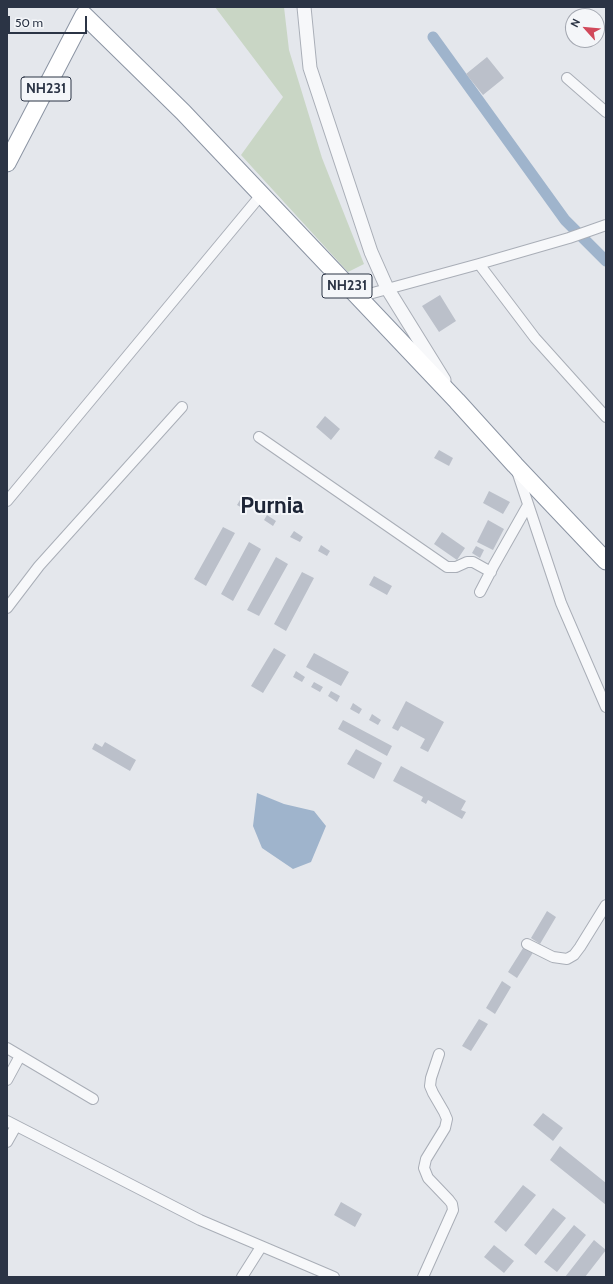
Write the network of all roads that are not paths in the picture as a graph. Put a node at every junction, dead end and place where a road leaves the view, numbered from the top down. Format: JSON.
{"nodes":[{"id":1,"x":304,"y":7,"type":"edge"},
{"id":2,"x":80,"y":11,"type":"edge"},
{"id":3,"x":567,"y":78,"type":"dead end"},
{"id":4,"x":606,"y":112,"type":"edge"},
{"id":5,"x":7,"y":163,"type":"edge"},
{"id":6,"x":261,"y":195,"type":"junction"},
{"id":7,"x":606,"y":225,"type":"edge"},
{"id":8,"x":479,"y":264,"type":"junction"},
{"id":9,"x":387,"y":288,"type":"junction"},
{"id":10,"x":358,"y":297,"type":"junction"},
{"id":11,"x":457,"y":401,"type":"junction"},
{"id":12,"x":182,"y":407,"type":"dead end"},
{"id":13,"x":606,"y":417,"type":"edge"},
{"id":14,"x":259,"y":437,"type":"dead end"},
{"id":15,"x":515,"y":465,"type":"junction"},
{"id":16,"x":7,"y":501,"type":"edge"},
{"id":17,"x":528,"y":505,"type":"junction"},
{"id":18,"x":606,"y":561,"type":"edge"},
{"id":19,"x":491,"y":572,"type":"junction"},
{"id":20,"x":480,"y":592,"type":"dead end"},
{"id":21,"x":7,"y":608,"type":"edge"},
{"id":22,"x":606,"y":706,"type":"edge"},
{"id":23,"x":606,"y":905,"type":"edge"},
{"id":24,"x":527,"y":944,"type":"dead end"},
{"id":25,"x":7,"y":1048,"type":"edge"},
{"id":26,"x":439,"y":1054,"type":"dead end"},
{"id":27,"x":20,"y":1056,"type":"junction"},
{"id":28,"x":7,"y":1080,"type":"edge"},
{"id":29,"x":93,"y":1099,"type":"dead end"},
{"id":30,"x":11,"y":1123,"type":"edge"},
{"id":31,"x":7,"y":1142,"type":"edge"},
{"id":32,"x":262,"y":1246,"type":"junction"},
{"id":33,"x":242,"y":1277,"type":"edge"},
{"id":34,"x":334,"y":1277,"type":"edge"},
{"id":35,"x":423,"y":1277,"type":"edge"}],
"edges":[{"from":1,"to":9,"type":"street"},
{"from":2,"to":5,"type":"highway","number":"NH231"},
{"from":2,"to":6,"type":"highway","number":"NH231"},
{"from":3,"to":4,"type":"street"},
{"from":6,"to":10,"type":"highway","number":"NH231"},
{"from":6,"to":16,"type":"street"},
{"from":7,"to":8,"type":"street"},
{"from":8,"to":9,"type":"street"},
{"from":8,"to":13,"type":"street"},
{"from":9,"to":10,"type":"street"},
{"from":9,"to":11,"type":"street"},
{"from":10,"to":11,"type":"highway","number":"NH231"},
{"from":11,"to":15,"type":"highway","number":"NH231"},
{"from":12,"to":21,"type":"street"},
{"from":14,"to":19,"type":"street"},
{"from":15,"to":17,"type":"street"},
{"from":15,"to":18,"type":"highway","number":"NH231"},
{"from":17,"to":19,"type":"street"},
{"from":17,"to":22,"type":"street"},
{"from":19,"to":20,"type":"street"},
{"from":23,"to":24,"type":"street"},
{"from":25,"to":27,"type":"street"},
{"from":26,"to":35,"type":"street"},
{"from":27,"to":28,"type":"street"},
{"from":27,"to":29,"type":"street"},
{"from":30,"to":31,"type":"street"},
{"from":30,"to":32,"type":"street"},
{"from":32,"to":33,"type":"street"},
{"from":32,"to":34,"type":"street"}]}
